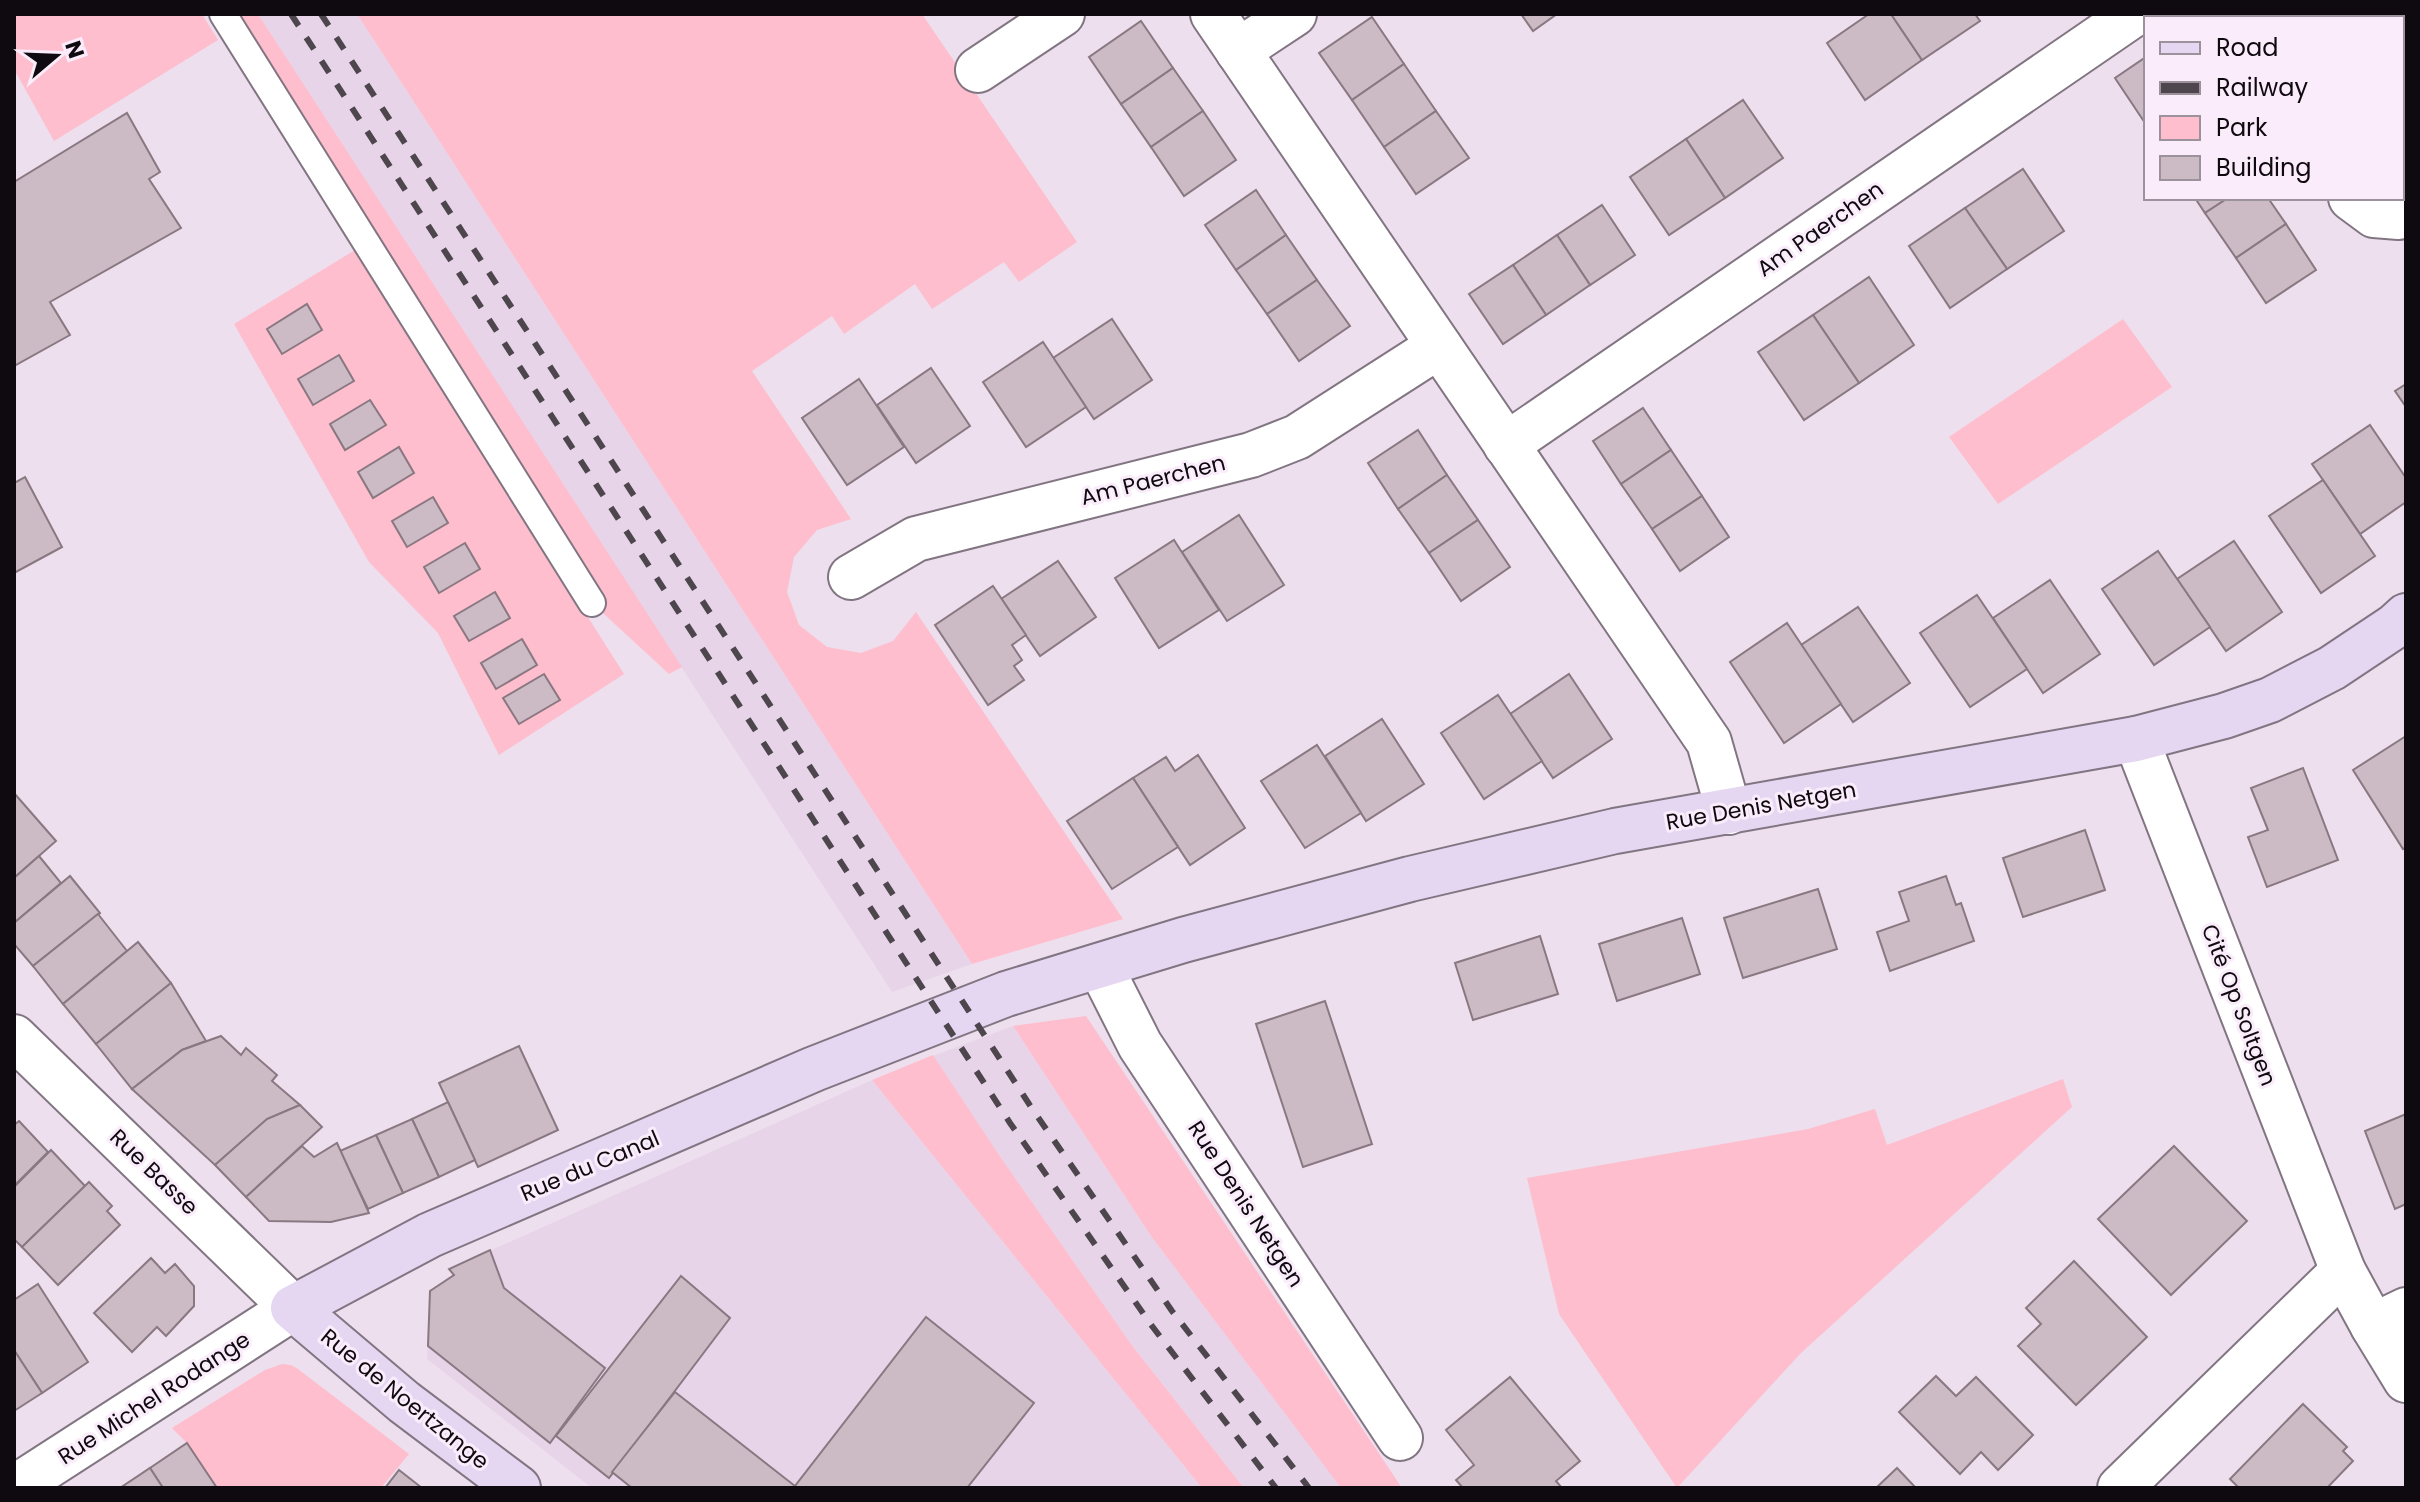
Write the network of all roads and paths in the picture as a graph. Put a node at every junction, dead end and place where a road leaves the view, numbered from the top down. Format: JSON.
{"nodes":[{"id":1,"x":223,"y":14,"type":"edge"},
{"id":2,"x":1062,"y":14,"type":"edge"},
{"id":3,"x":1213,"y":14,"type":"edge"},
{"id":4,"x":1294,"y":14,"type":"edge"},
{"id":5,"x":2134,"y":14,"type":"edge"},
{"id":6,"x":1238,"y":51,"type":"junction"},
{"id":7,"x":978,"y":70,"type":"dead end"},
{"id":8,"x":2354,"y":200,"type":"edge"},
{"id":9,"x":2406,"y":200,"type":"edge"},
{"id":10,"x":1439,"y":346,"type":"junction"},
{"id":11,"x":1506,"y":445,"type":"junction"},
{"id":12,"x":851,"y":577,"type":"dead end"},
{"id":13,"x":592,"y":603,"type":"dead end"},
{"id":14,"x":2406,"y":616,"type":"edge"},
{"id":15,"x":2136,"y":739,"type":"junction"},
{"id":16,"x":1729,"y":812,"type":"junction"},
{"id":17,"x":1100,"y":966,"type":"junction"},
{"id":18,"x":14,"y":1037,"type":"edge"},
{"id":19,"x":892,"y":1038,"type":"joint"},
{"id":20,"x":2343,"y":1271,"type":"junction"},
{"id":21,"x":293,"y":1308,"type":"junction"},
{"id":22,"x":2389,"y":1318,"type":"edge"},
{"id":23,"x":2406,"y":1380,"type":"edge"},
{"id":24,"x":1400,"y":1438,"type":"dead end"},
{"id":25,"x":14,"y":1488,"type":"edge"},
{"id":26,"x":518,"y":1488,"type":"edge"},
{"id":27,"x":2120,"y":1488,"type":"edge"}],
"edges":[{"from":1,"to":13,"type":"lane"},
{"from":2,"to":7,"type":"street"},
{"from":3,"to":6,"type":"street"},
{"from":4,"to":6,"type":"street"},
{"from":5,"to":11,"type":"street","name":"Am Paerchen"},
{"from":6,"to":10,"type":"street"},
{"from":8,"to":9,"type":"street"},
{"from":10,"to":11,"type":"street"},
{"from":10,"to":12,"type":"street","name":"Am Paerchen"},
{"from":11,"to":16,"type":"street"},
{"from":14,"to":15,"type":"main road","name":"Rue Denis Netgen"},
{"from":15,"to":16,"type":"main road","name":"Rue Denis Netgen"},
{"from":15,"to":20,"type":"street","name":"Cité Op Soltgen"},
{"from":16,"to":17,"type":"main road","name":"Rue Denis Netgen"},
{"from":17,"to":19,"type":"main road","name":"Rue Denis Netgen"},
{"from":17,"to":24,"type":"street","name":"Rue Denis Netgen"},
{"from":18,"to":21,"type":"street","name":"Rue Basse"},
{"from":19,"to":21,"type":"main road","name":"Rue du Canal"},
{"from":20,"to":22,"type":"street","name":"Cité Op Soltgen"},
{"from":20,"to":27,"type":"street"},
{"from":21,"to":25,"type":"street","name":"Rue Michel Rodange"},
{"from":21,"to":26,"type":"main road","name":"Rue de Noertzange"},
{"from":22,"to":23,"type":"street","name":"Cité Op Soltgen"}]}
